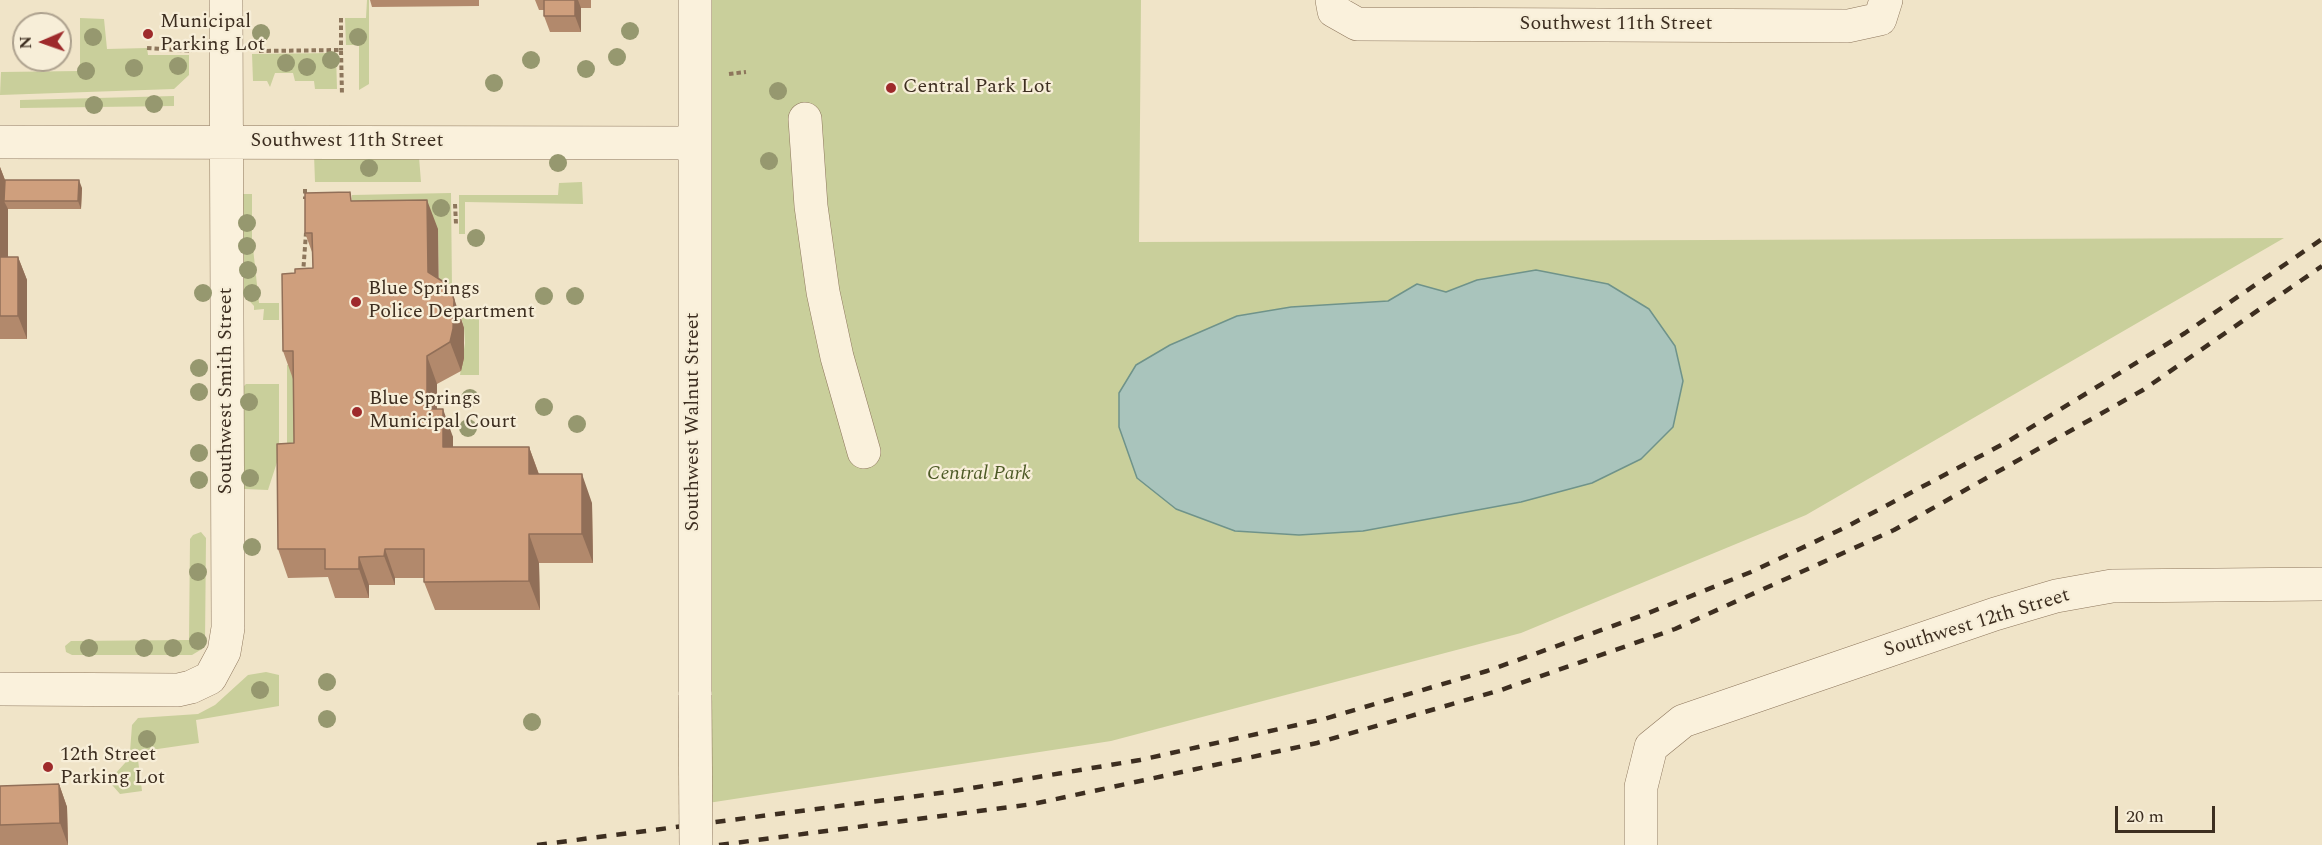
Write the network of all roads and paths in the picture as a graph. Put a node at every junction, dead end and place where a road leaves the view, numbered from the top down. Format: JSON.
{"nodes":[{"id":1,"x":226,"y":0,"type":"edge"},
{"id":2,"x":695,"y":0,"type":"edge"},
{"id":3,"x":1886,"y":0,"type":"edge"},
{"id":4,"x":1333,"y":6,"type":"edge"},
{"id":5,"x":341,"y":18,"type":"dead end"},
{"id":6,"x":147,"y":48,"type":"dead end"},
{"id":7,"x":341,"y":50,"type":"junction"},
{"id":8,"x":193,"y":51,"type":"dead end"},
{"id":9,"x":258,"y":51,"type":"dead end"},
{"id":10,"x":746,"y":72,"type":"dead end"},
{"id":11,"x":726,"y":74,"type":"dead end"},
{"id":12,"x":342,"y":95,"type":"dead end"},
{"id":13,"x":805,"y":119,"type":"dead end"},
{"id":14,"x":225,"y":141,"type":"junction"},
{"id":15,"x":0,"y":142,"type":"edge"},
{"id":16,"x":694,"y":143,"type":"junction"},
{"id":17,"x":305,"y":189,"type":"dead end"},
{"id":18,"x":305,"y":201,"type":"edge"},
{"id":19,"x":455,"y":204,"type":"dead end"},
{"id":20,"x":306,"y":224,"type":"edge"},
{"id":21,"x":456,"y":224,"type":"dead end"},
{"id":22,"x":302,"y":283,"type":"edge"},
{"id":23,"x":864,"y":452,"type":"dead end"},
{"id":24,"x":2322,"y":584,"type":"edge"},
{"id":25,"x":0,"y":689,"type":"edge"},
{"id":26,"x":696,"y":845,"type":"edge"},
{"id":27,"x":1641,"y":845,"type":"edge"}],
"edges":[{"from":1,"to":14,"type":"street","name":"Southwest Smith Street"},
{"from":2,"to":16,"type":"street","name":"Southwest Walnut Street"},
{"from":3,"to":4,"type":"street","name":"Southwest 11th Street"},
{"from":5,"to":7,"type":"path"},
{"from":6,"to":8,"type":"path"},
{"from":7,"to":9,"type":"path"},
{"from":7,"to":12,"type":"path"},
{"from":10,"to":11,"type":"path"},
{"from":13,"to":23,"type":"street"},
{"from":14,"to":15,"type":"street","name":"Southwest 11th Street"},
{"from":14,"to":16,"type":"street","name":"Southwest 11th Street"},
{"from":14,"to":25,"type":"street","name":"Southwest Smith Street"},
{"from":16,"to":26,"type":"street","name":"Southwest Walnut Street","bridge":true},
{"from":17,"to":18,"type":"path"},
{"from":19,"to":21,"type":"path"},
{"from":20,"to":22,"type":"path"},
{"from":24,"to":27,"type":"street","name":"Southwest 12th Street"}]}
